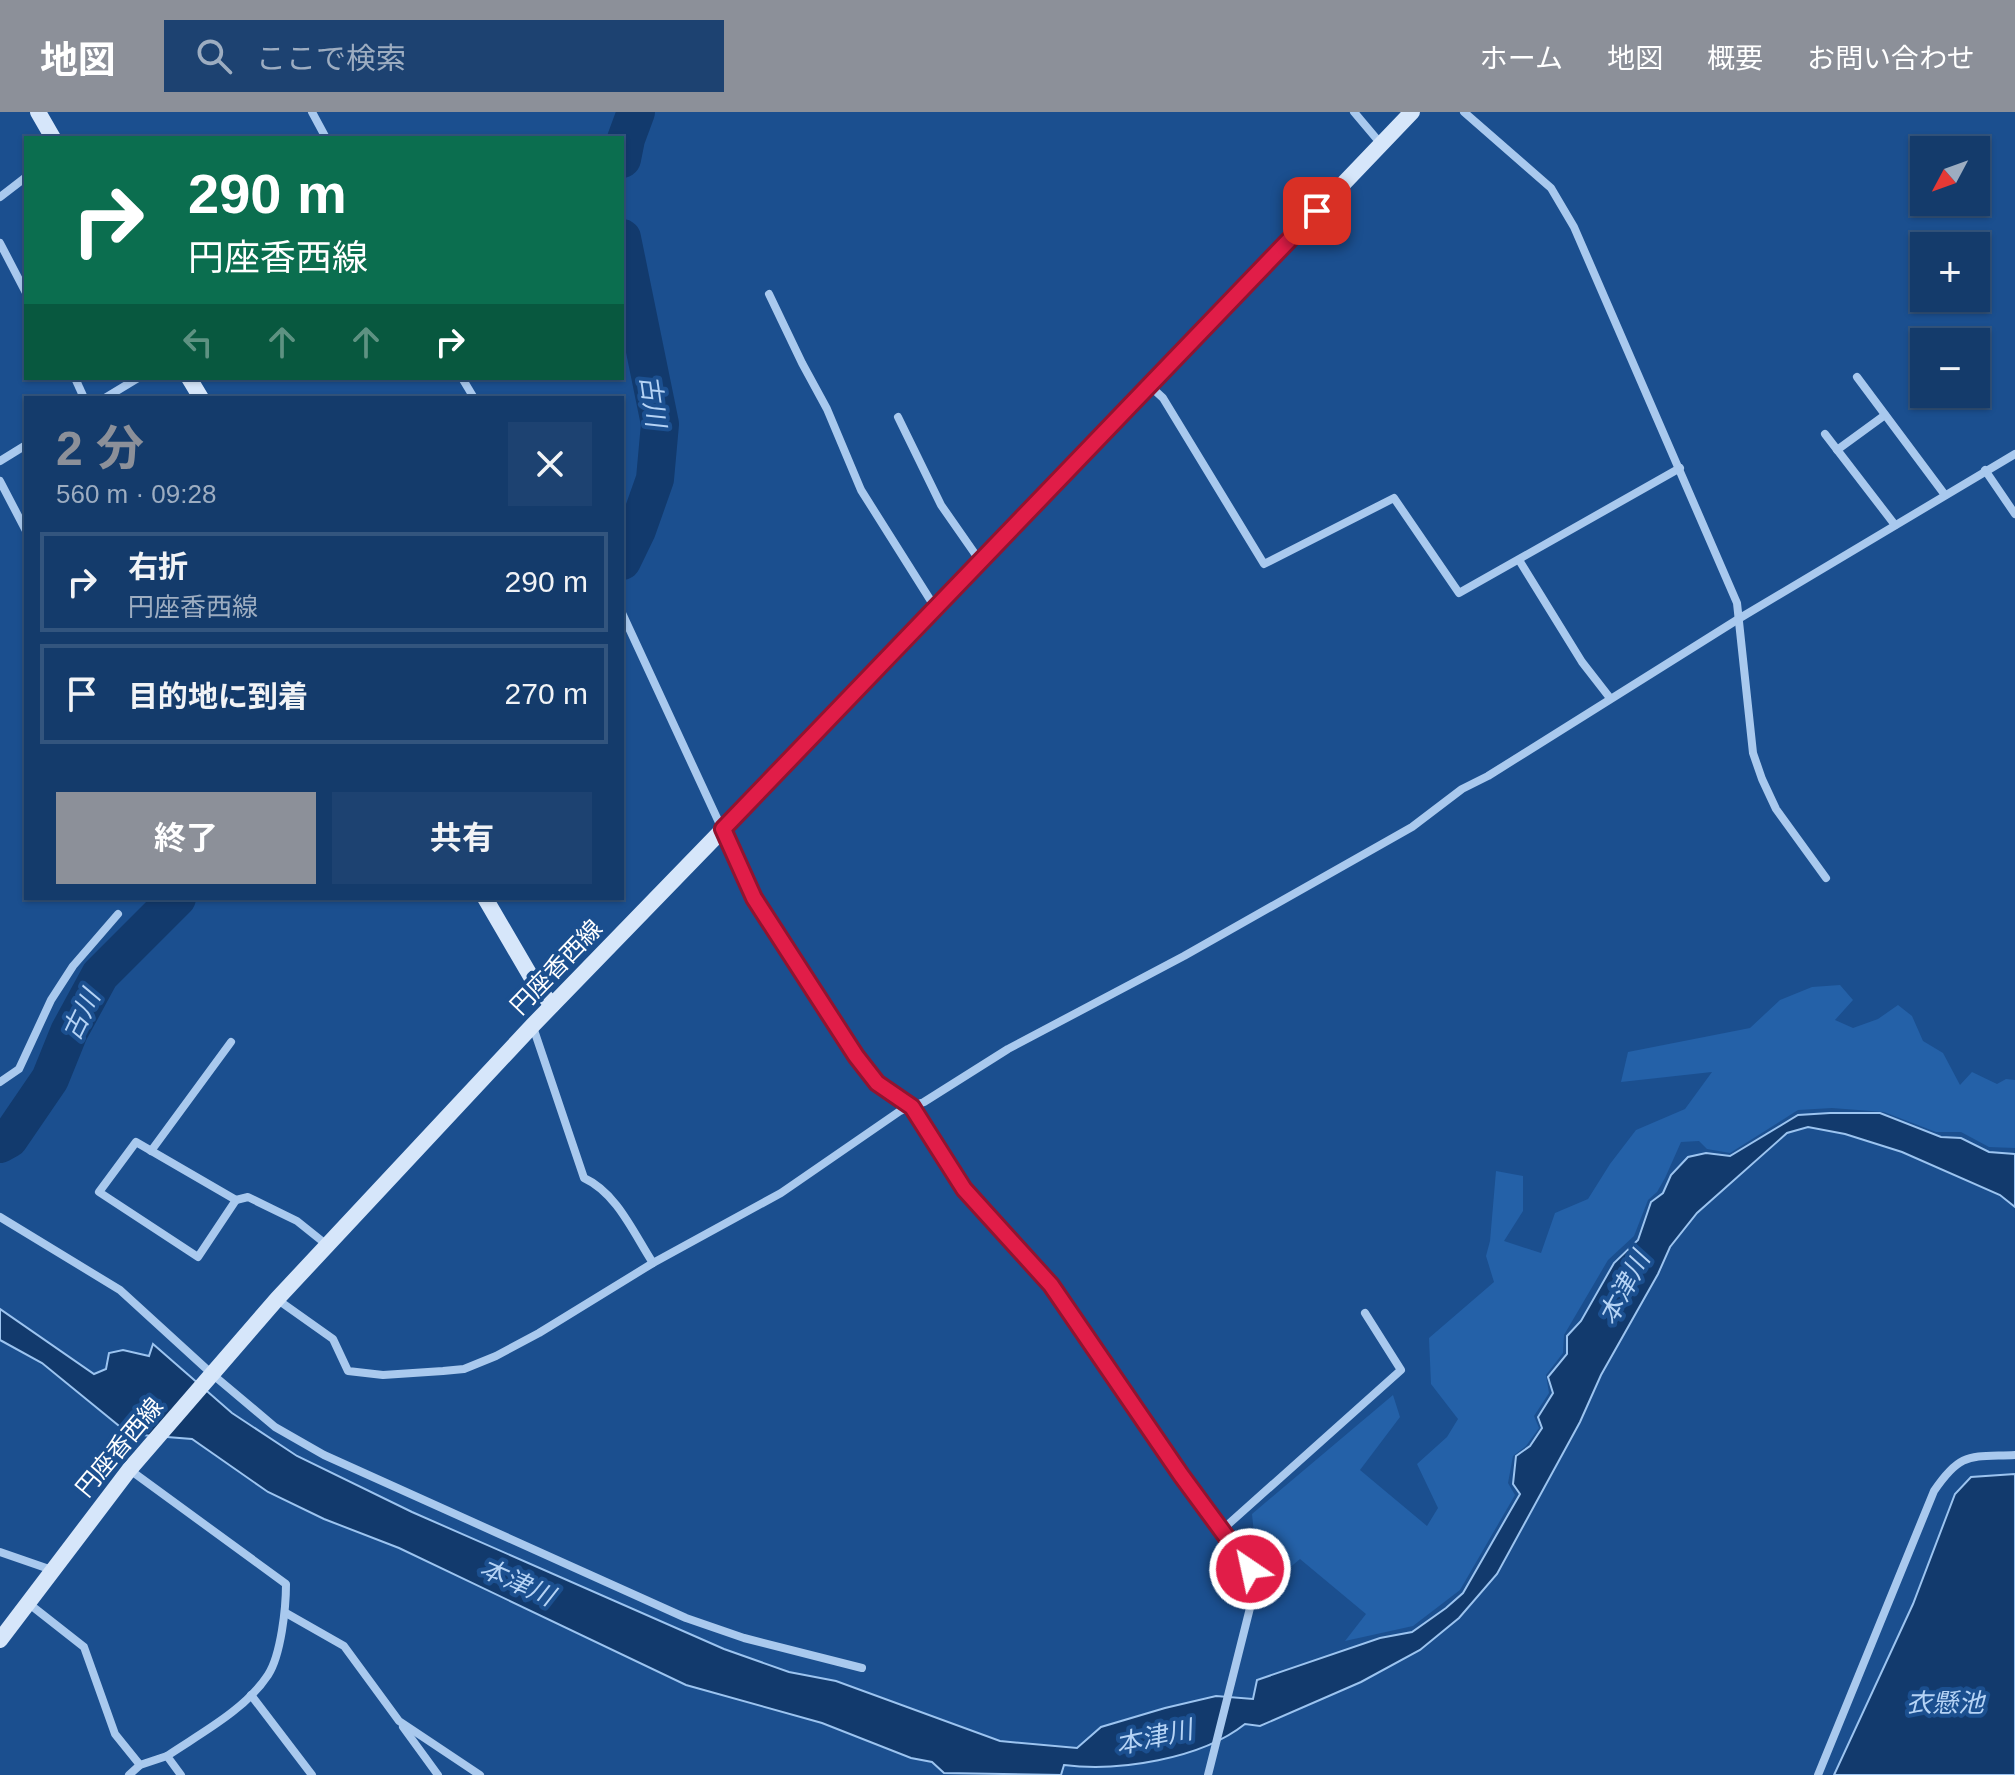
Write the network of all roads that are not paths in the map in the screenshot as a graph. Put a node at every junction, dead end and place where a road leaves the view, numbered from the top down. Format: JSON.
{"nodes":[{"id":1,"x":38,"y":112,"type":"edge"},
{"id":2,"x":312,"y":112,"type":"edge"},
{"id":3,"x":1354,"y":112,"type":"edge"},
{"id":4,"x":1412,"y":112,"type":"edge"},
{"id":5,"x":1464,"y":112,"type":"edge"},
{"id":6,"x":52,"y":136,"type":"edge"},
{"id":7,"x":325,"y":136,"type":"edge"},
{"id":8,"x":1381,"y":144,"type":"junction"},
{"id":9,"x":24,"y":179,"type":"edge"},
{"id":10,"x":0,"y":197,"type":"edge"},
{"id":11,"x":0,"y":243,"type":"edge"},
{"id":12,"x":24,"y":289,"type":"edge"},
{"id":13,"x":769,"y":294,"type":"dead end"},
{"id":14,"x":1857,"y":377,"type":"dead end"},
{"id":15,"x":135,"y":380,"type":"edge"},
{"id":16,"x":1150,"y":386,"type":"junction"},
{"id":17,"x":108,"y":396,"type":"edge"},
{"id":18,"x":1885,"y":415,"type":"junction"},
{"id":19,"x":898,"y":417,"type":"dead end"},
{"id":20,"x":1825,"y":434,"type":"dead end"},
{"id":21,"x":24,"y":446,"type":"edge"},
{"id":22,"x":1837,"y":450,"type":"junction"},
{"id":23,"x":2015,"y":454,"type":"edge"},
{"id":24,"x":0,"y":461,"type":"edge"},
{"id":25,"x":1680,"y":468,"type":"junction"},
{"id":26,"x":1985,"y":470,"type":"junction"},
{"id":27,"x":0,"y":481,"type":"edge"},
{"id":28,"x":1945,"y":495,"type":"junction"},
{"id":29,"x":2015,"y":514,"type":"edge"},
{"id":30,"x":1895,"y":525,"type":"junction"},
{"id":31,"x":24,"y":527,"type":"edge"},
{"id":32,"x":1519,"y":560,"type":"junction"},
{"id":33,"x":980,"y":561,"type":"junction"},
{"id":34,"x":936,"y":609,"type":"junction"},
{"id":35,"x":624,"y":617,"type":"edge"},
{"id":36,"x":1740,"y":618,"type":"junction"},
{"id":37,"x":1610,"y":698,"type":"junction"},
{"id":38,"x":723,"y":829,"type":"junction"},
{"id":39,"x":1826,"y":878,"type":"dead end"},
{"id":40,"x":486,"y":900,"type":"edge"},
{"id":41,"x":118,"y":914,"type":"dead end"},
{"id":42,"x":552,"y":1005,"type":"junction"},
{"id":43,"x":533,"y":1025,"type":"junction"},
{"id":44,"x":231,"y":1042,"type":"dead end"},
{"id":45,"x":0,"y":1082,"type":"edge"},
{"id":46,"x":912,"y":1107,"type":"junction"},
{"id":47,"x":151,"y":1151,"type":"junction"},
{"id":48,"x":236,"y":1200,"type":"junction"},
{"id":49,"x":0,"y":1217,"type":"edge"},
{"id":50,"x":328,"y":1245,"type":"junction"},
{"id":51,"x":653,"y":1263,"type":"junction"},
{"id":52,"x":277,"y":1299,"type":"junction"},
{"id":53,"x":1365,"y":1313,"type":"dead end"},
{"id":54,"x":212,"y":1374,"type":"junction"},
{"id":55,"x":2015,"y":1455,"type":"edge"},
{"id":56,"x":129,"y":1470,"type":"junction"},
{"id":57,"x":1223,"y":1529,"type":"junction"},
{"id":58,"x":0,"y":1552,"type":"edge"},
{"id":59,"x":52,"y":1570,"type":"junction"},
{"id":60,"x":28,"y":1603,"type":"junction"},
{"id":61,"x":286,"y":1613,"type":"junction"},
{"id":62,"x":0,"y":1640,"type":"edge"},
{"id":63,"x":862,"y":1668,"type":"dead end"},
{"id":64,"x":251,"y":1695,"type":"junction"},
{"id":65,"x":399,"y":1721,"type":"junction"},
{"id":66,"x":167,"y":1756,"type":"junction"},
{"id":67,"x":140,"y":1765,"type":"junction"},
{"id":68,"x":129,"y":1775,"type":"edge"},
{"id":69,"x":181,"y":1775,"type":"edge"},
{"id":70,"x":312,"y":1775,"type":"edge"},
{"id":71,"x":438,"y":1775,"type":"edge"},
{"id":72,"x":480,"y":1775,"type":"edge"},
{"id":73,"x":1208,"y":1775,"type":"edge"},
{"id":74,"x":1818,"y":1775,"type":"edge"}],
"edges":[{"from":1,"to":6,"type":"main road"},
{"from":2,"to":7,"type":"street"},
{"from":3,"to":8,"type":"street"},
{"from":4,"to":8,"type":"main road","name":"円座香西線"},
{"from":5,"to":25,"type":"street"},
{"from":8,"to":16,"type":"main road","name":"円座香西線"},
{"from":9,"to":10,"type":"street"},
{"from":11,"to":12,"type":"street"},
{"from":13,"to":34,"type":"street"},
{"from":14,"to":18,"type":"street"},
{"from":15,"to":17,"type":"street"},
{"from":16,"to":32,"type":"street"},
{"from":16,"to":33,"type":"main road","name":"円座香西線"},
{"from":18,"to":22,"type":"street"},
{"from":18,"to":28,"type":"street"},
{"from":19,"to":33,"type":"street"},
{"from":20,"to":22,"type":"street"},
{"from":21,"to":24,"type":"street"},
{"from":22,"to":30,"type":"street"},
{"from":23,"to":26,"type":"street"},
{"from":25,"to":32,"type":"street"},
{"from":25,"to":36,"type":"street"},
{"from":26,"to":28,"type":"street"},
{"from":26,"to":29,"type":"street"},
{"from":27,"to":31,"type":"street"},
{"from":28,"to":30,"type":"street"},
{"from":30,"to":36,"type":"street"},
{"from":32,"to":37,"type":"street"},
{"from":33,"to":34,"type":"main road","name":"円座香西線"},
{"from":34,"to":38,"type":"main road","name":"円座香西線"},
{"from":35,"to":38,"type":"street"},
{"from":36,"to":37,"type":"street"},
{"from":36,"to":39,"type":"street"},
{"from":37,"to":46,"type":"street"},
{"from":38,"to":42,"type":"main road","name":"円座香西線"},
{"from":38,"to":46,"type":"street"},
{"from":40,"to":42,"type":"main road"},
{"from":41,"to":45,"type":"street"},
{"from":42,"to":43,"type":"main road","name":"円座香西線"},
{"from":43,"to":50,"type":"main road","name":"円座香西線"},
{"from":43,"to":51,"type":"street"},
{"from":44,"to":47,"type":"street"},
{"from":46,"to":51,"type":"street"},
{"from":46,"to":57,"type":"street"},
{"from":47,"to":48,"type":"street"},
{"from":47,"to":48,"type":"street"},
{"from":48,"to":50,"type":"street"},
{"from":49,"to":54,"type":"street"},
{"from":50,"to":52,"type":"main road","name":"円座香西線"},
{"from":51,"to":52,"type":"street"},
{"from":52,"to":54,"type":"main road","name":"円座香西線"},
{"from":53,"to":57,"type":"street"},
{"from":54,"to":56,"type":"main road","name":"円座香西線"},
{"from":54,"to":63,"type":"street"},
{"from":55,"to":74,"type":"street"},
{"from":56,"to":59,"type":"main road","name":"円座香西線"},
{"from":56,"to":61,"type":"street"},
{"from":57,"to":73,"type":"street"},
{"from":58,"to":59,"type":"street"},
{"from":59,"to":60,"type":"main road","name":"円座香西線"},
{"from":60,"to":62,"type":"main road","name":"円座香西線"},
{"from":60,"to":67,"type":"street"},
{"from":61,"to":64,"type":"street"},
{"from":61,"to":65,"type":"street"},
{"from":64,"to":66,"type":"street"},
{"from":64,"to":70,"type":"street"},
{"from":65,"to":71,"type":"street"},
{"from":65,"to":72,"type":"street"},
{"from":66,"to":67,"type":"street"},
{"from":66,"to":69,"type":"street"},
{"from":67,"to":68,"type":"street"}]}
